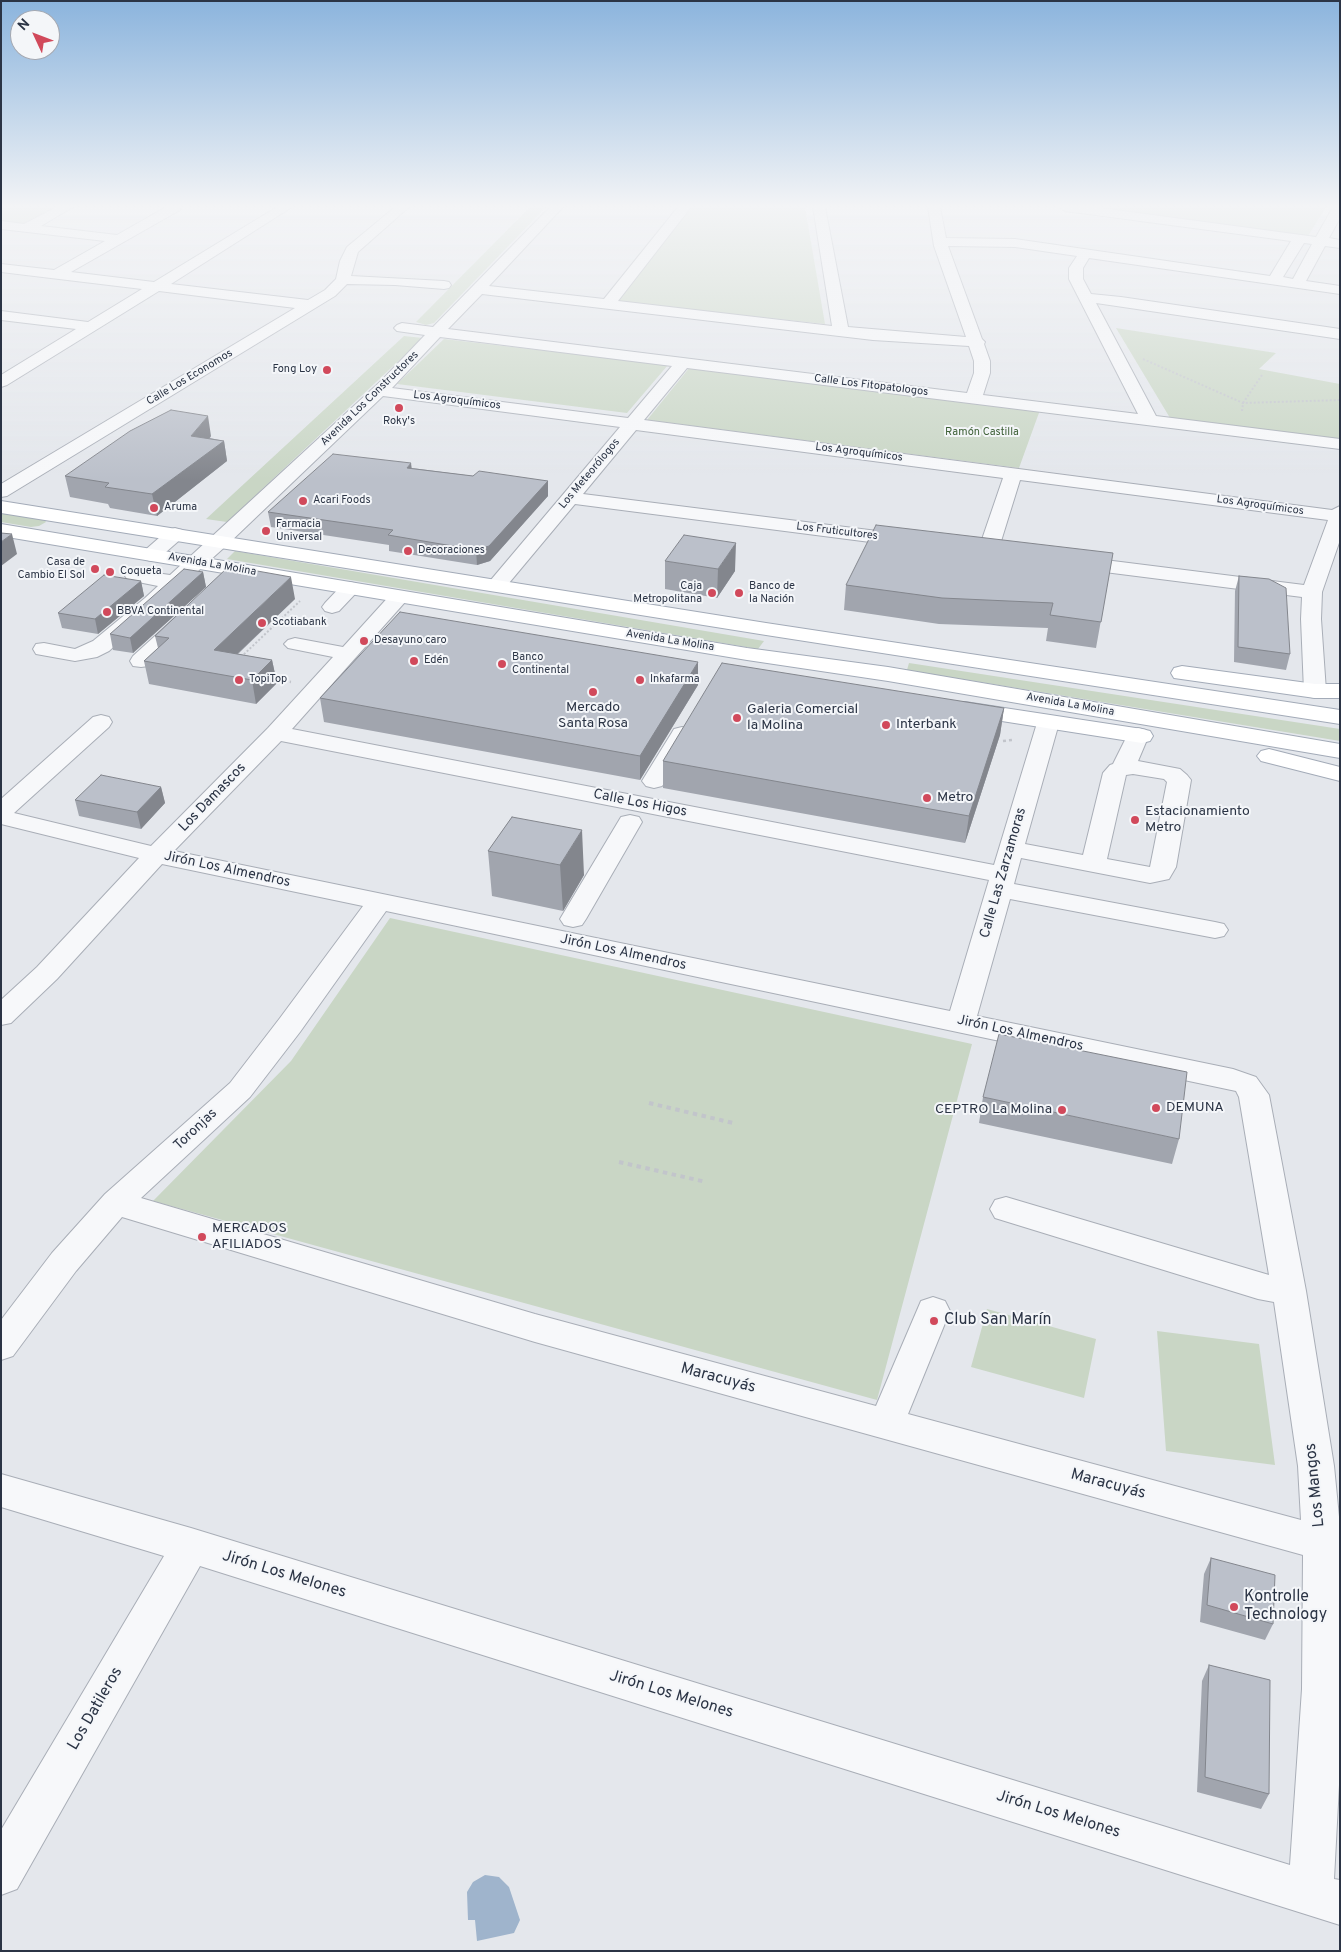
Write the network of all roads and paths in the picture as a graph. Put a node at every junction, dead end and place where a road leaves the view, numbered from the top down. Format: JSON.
{"nodes":[{"id":1,"x":140,"y":298,"type":"edge"},
{"id":2,"x":252,"y":298,"type":"edge"},
{"id":3,"x":322,"y":298,"type":"edge"},
{"id":4,"x":471,"y":298,"type":"edge"},
{"id":5,"x":557,"y":298,"type":"edge"},
{"id":6,"x":613,"y":298,"type":"edge"},
{"id":7,"x":835,"y":298,"type":"edge"},
{"id":8,"x":961,"y":298,"type":"edge"},
{"id":9,"x":1088,"y":298,"type":"edge"},
{"id":10,"x":1089,"y":298,"type":"edge"},
{"id":11,"x":608,"y":304,"type":"junction"},
{"id":12,"x":310,"y":305,"type":"junction"},
{"id":13,"x":1,"y":315,"type":"edge"},
{"id":14,"x":92,"y":327,"type":"junction"},
{"id":15,"x":402,"y":328,"type":"dead end"},
{"id":16,"x":841,"y":331,"type":"junction"},
{"id":17,"x":438,"y":333,"type":"junction"},
{"id":18,"x":1340,"y":334,"type":"edge"},
{"id":19,"x":977,"y":342,"type":"junction"},
{"id":20,"x":1136,"y":356,"type":"dead end"},
{"id":21,"x":683,"y":363,"type":"junction"},
{"id":22,"x":1,"y":368,"type":"edge"},
{"id":23,"x":20,"y":371,"type":"junction"},
{"id":24,"x":1262,"y":375,"type":"dead end"},
{"id":25,"x":1,"y":382,"type":"edge"},
{"id":26,"x":380,"y":391,"type":"junction"},
{"id":27,"x":973,"y":399,"type":"junction"},
{"id":28,"x":1340,"y":400,"type":"edge"},
{"id":29,"x":1243,"y":403,"type":"junction"},
{"id":30,"x":1150,"y":420,"type":"junction"},
{"id":31,"x":632,"y":424,"type":"junction"},
{"id":32,"x":1239,"y":432,"type":"junction"},
{"id":33,"x":1340,"y":444,"type":"edge"},
{"id":34,"x":308,"y":458,"type":"junction"},
{"id":35,"x":327,"y":460,"type":"edge"},
{"id":36,"x":1013,"y":473,"type":"junction"},
{"id":37,"x":1,"y":492,"type":"edge"},
{"id":38,"x":570,"y":498,"type":"junction"},
{"id":39,"x":1,"y":506,"type":"edge"},
{"id":40,"x":1339,"y":514,"type":"edge"},
{"id":41,"x":53,"y":515,"type":"junction"},
{"id":42,"x":1,"y":530,"type":"edge"},
{"id":43,"x":30,"y":534,"type":"junction"},
{"id":44,"x":175,"y":534,"type":"junction"},
{"id":45,"x":220,"y":542,"type":"junction"},
{"id":46,"x":930,"y":544,"type":"edge"},
{"id":47,"x":969,"y":548,"type":"edge"},
{"id":48,"x":988,"y":551,"type":"junction"},
{"id":49,"x":1008,"y":553,"type":"edge"},
{"id":50,"x":151,"y":555,"type":"junction"},
{"id":51,"x":1057,"y":560,"type":"edge"},
{"id":52,"x":196,"y":563,"type":"junction"},
{"id":53,"x":238,"y":570,"type":"junction"},
{"id":54,"x":135,"y":576,"type":"dead end"},
{"id":55,"x":175,"y":582,"type":"junction"},
{"id":56,"x":497,"y":585,"type":"junction"},
{"id":57,"x":219,"y":587,"type":"edge"},
{"id":58,"x":350,"y":588,"type":"junction"},
{"id":59,"x":1312,"y":592,"type":"junction"},
{"id":60,"x":409,"y":598,"type":"junction"},
{"id":61,"x":301,"y":600,"type":"dead end"},
{"id":62,"x":198,"y":607,"type":"edge"},
{"id":63,"x":332,"y":607,"type":"dead end"},
{"id":64,"x":766,"y":629,"type":"junction"},
{"id":65,"x":295,"y":644,"type":"dead end"},
{"id":66,"x":44,"y":649,"type":"dead end"},
{"id":67,"x":348,"y":654,"type":"junction"},
{"id":68,"x":747,"y":654,"type":"junction"},
{"id":69,"x":240,"y":658,"type":"edge"},
{"id":70,"x":141,"y":661,"type":"dead end"},
{"id":71,"x":1017,"y":666,"type":"junction"},
{"id":72,"x":856,"y":669,"type":"junction"},
{"id":73,"x":265,"y":678,"type":"edge"},
{"id":74,"x":293,"y":683,"type":"dead end"},
{"id":75,"x":810,"y":684,"type":"edge"},
{"id":76,"x":1315,"y":691,"type":"junction"},
{"id":77,"x":1340,"y":691,"type":"edge"},
{"id":78,"x":693,"y":716,"type":"edge"},
{"id":79,"x":1340,"y":717,"type":"edge"},
{"id":80,"x":101,"y":722,"type":"dead end"},
{"id":81,"x":1048,"y":723,"type":"junction"},
{"id":82,"x":1140,"y":726,"type":"junction"},
{"id":83,"x":276,"y":733,"type":"junction"},
{"id":84,"x":1340,"y":751,"type":"edge"},
{"id":85,"x":1124,"y":768,"type":"junction"},
{"id":86,"x":1340,"y":774,"type":"edge"},
{"id":87,"x":654,"y":781,"type":"dead end"},
{"id":88,"x":1,"y":812,"type":"edge"},
{"id":89,"x":1,"y":818,"type":"edge"},
{"id":90,"x":630,"y":822,"type":"dead end"},
{"id":91,"x":1011,"y":849,"type":"junction"},
{"id":92,"x":156,"y":855,"type":"junction"},
{"id":93,"x":1093,"y":864,"type":"junction"},
{"id":94,"x":1001,"y":882,"type":"junction"},
{"id":95,"x":379,"y":902,"type":"junction"},
{"id":96,"x":573,"y":919,"type":"dead end"},
{"id":97,"x":1215,"y":930,"type":"dead end"},
{"id":98,"x":1,"y":1016,"type":"edge"},
{"id":99,"x":961,"y":1022,"type":"junction"},
{"id":100,"x":1246,"y":1084,"type":"joint"},
{"id":101,"x":649,"y":1103,"type":"dead end"},
{"id":102,"x":733,"y":1123,"type":"dead end"},
{"id":103,"x":619,"y":1162,"type":"dead end"},
{"id":104,"x":706,"y":1182,"type":"dead end"},
{"id":105,"x":116,"y":1203,"type":"junction"},
{"id":106,"x":1006,"y":1209,"type":"dead end"},
{"id":107,"x":1289,"y":1291,"type":"junction"},
{"id":108,"x":933,"y":1311,"type":"dead end"},
{"id":109,"x":1,"y":1346,"type":"edge"},
{"id":110,"x":886,"y":1425,"type":"junction"},
{"id":111,"x":1,"y":1490,"type":"edge"},
{"id":112,"x":1322,"y":1543,"type":"junction"},
{"id":113,"x":191,"y":1546,"type":"junction"},
{"id":114,"x":1,"y":1873,"type":"edge"},
{"id":115,"x":1326,"y":1898,"type":"edge"}],
"edges":[{"from":1,"to":14,"type":"street"},
{"from":2,"to":12,"type":"street"},
{"from":3,"to":12,"type":"street","name":"Calle Los Economos"},
{"from":4,"to":17,"type":"street","name":"Avenida Los Constructores"},
{"from":5,"to":11,"type":"street"},
{"from":6,"to":11,"type":"street"},
{"from":7,"to":16,"type":"street"},
{"from":8,"to":19,"type":"street"},
{"from":9,"to":30,"type":"street"},
{"from":10,"to":18,"type":"street"},
{"from":11,"to":16,"type":"street"},
{"from":12,"to":37,"type":"street","name":"Calle Los Economos"},
{"from":13,"to":14,"type":"street"},
{"from":14,"to":23,"type":"street"},
{"from":15,"to":17,"type":"street","name":"Calle Los Fitopatologos"},
{"from":16,"to":19,"type":"street"},
{"from":17,"to":21,"type":"street","name":"Calle Los Fitopatologos"},
{"from":17,"to":26,"type":"street","name":"Avenida Los Constructores"},
{"from":19,"to":27,"type":"street"},
{"from":20,"to":29,"type":"path"},
{"from":21,"to":27,"type":"street","name":"Calle Los Fitopatologos"},
{"from":21,"to":31,"type":"street","name":"Los Meteorólogos"},
{"from":22,"to":23,"type":"street"},
{"from":23,"to":25,"type":"street"},
{"from":24,"to":29,"type":"path"},
{"from":26,"to":31,"type":"street","name":"Los Agroquímicos"},
{"from":26,"to":34,"type":"street","name":"Avenida Los Constructores"},
{"from":27,"to":30,"type":"street","name":"Calle Los Fitopatologos"},
{"from":28,"to":29,"type":"path"},
{"from":29,"to":32,"type":"path"},
{"from":30,"to":32,"type":"street","name":"Calle Los Fitopatologos"},
{"from":31,"to":36,"type":"street","name":"Los Agroquímicos"},
{"from":31,"to":38,"type":"street","name":"Los Meteorólogos"},
{"from":32,"to":33,"type":"street","name":"Calle Los Fitopatologos"},
{"from":34,"to":35,"type":"street"},
{"from":34,"to":45,"type":"street","name":"Avenida Los Constructores"},
{"from":36,"to":40,"type":"street","name":"Los Agroquímicos"},
{"from":36,"to":48,"type":"street"},
{"from":38,"to":46,"type":"street","name":"Los Fruticultores"},
{"from":38,"to":56,"type":"street","name":"Los Meteorólogos"},
{"from":39,"to":41,"type":"main road","name":"Avenida La Molina"},
{"from":40,"to":59,"type":"street"},
{"from":41,"to":43,"type":"main road"},
{"from":41,"to":44,"type":"main road","name":"Avenida La Molina"},
{"from":42,"to":43,"type":"main road","name":"Avenida La Molina"},
{"from":43,"to":50,"type":"main road","name":"Avenida La Molina"},
{"from":44,"to":45,"type":"main road","name":"Avenida La Molina"},
{"from":44,"to":50,"type":"street"},
{"from":45,"to":52,"type":"street","name":"Avenida Los Constructores"},
{"from":45,"to":56,"type":"main road","name":"Avenida La Molina"},
{"from":47,"to":48,"type":"street"},
{"from":48,"to":49,"type":"street"},
{"from":50,"to":52,"type":"main road","name":"Avenida La Molina"},
{"from":51,"to":59,"type":"street"},
{"from":52,"to":53,"type":"main road","name":"Avenida La Molina"},
{"from":52,"to":55,"type":"street","name":"Avenida Los Constructores"},
{"from":53,"to":57,"type":"street"},
{"from":53,"to":58,"type":"main road","name":"Avenida La Molina"},
{"from":54,"to":55,"type":"street"},
{"from":55,"to":66,"type":"street","name":"Avenida Los Constructores"},
{"from":56,"to":64,"type":"main road","name":"Avenida La Molina"},
{"from":58,"to":60,"type":"main road","name":"Avenida La Molina"},
{"from":58,"to":63,"type":"street"},
{"from":59,"to":76,"type":"street"},
{"from":60,"to":67,"type":"street","name":"Los Damascos"},
{"from":60,"to":68,"type":"main road","name":"Avenida La Molina"},
{"from":60,"to":75,"type":"main road"},
{"from":61,"to":69,"type":"path"},
{"from":62,"to":70,"type":"street"},
{"from":64,"to":68,"type":"main road"},
{"from":64,"to":71,"type":"main road","name":"Avenida La Molina"},
{"from":65,"to":67,"type":"street"},
{"from":67,"to":83,"type":"street","name":"Los Damascos"},
{"from":68,"to":72,"type":"main road","name":"Avenida La Molina"},
{"from":71,"to":76,"type":"main road"},
{"from":71,"to":79,"type":"main road","name":"Avenida La Molina"},
{"from":72,"to":81,"type":"main road"},
{"from":72,"to":82,"type":"main road","name":"Avenida La Molina"},
{"from":73,"to":74,"type":"path"},
{"from":76,"to":77,"type":"main road"},
{"from":78,"to":87,"type":"street"},
{"from":80,"to":88,"type":"street"},
{"from":81,"to":82,"type":"main road"},
{"from":81,"to":91,"type":"street","name":"Calle Las Zarzamoras"},
{"from":82,"to":84,"type":"main road","name":"Avenida La Molina"},
{"from":82,"to":85,"type":"street"},
{"from":82,"to":86,"type":"main road"},
{"from":83,"to":92,"type":"street","name":"Los Damascos"},
{"from":83,"to":94,"type":"street","name":"Calle Los Higos"},
{"from":85,"to":93,"type":"street"},
{"from":85,"to":93,"type":"street"},
{"from":89,"to":92,"type":"street","name":"Jirón Los Almendros"},
{"from":90,"to":96,"type":"street"},
{"from":91,"to":93,"type":"street"},
{"from":91,"to":94,"type":"street","name":"Calle Las Zarzamoras"},
{"from":92,"to":95,"type":"street","name":"Jirón Los Almendros"},
{"from":92,"to":98,"type":"street","name":"Los Damascos"},
{"from":94,"to":97,"type":"street","name":"Calle Los Higos"},
{"from":94,"to":99,"type":"street","name":"Calle Las Zarzamoras"},
{"from":95,"to":99,"type":"street","name":"Jirón Los Almendros"},
{"from":95,"to":105,"type":"street","name":"Toronjas"},
{"from":99,"to":100,"type":"street","name":"Jirón Los Almendros"},
{"from":100,"to":107,"type":"street","name":"Los Mangos"},
{"from":101,"to":102,"type":"path"},
{"from":103,"to":104,"type":"path"},
{"from":105,"to":109,"type":"street","name":"Toronjas"},
{"from":105,"to":110,"type":"street","name":"Maracuyás"},
{"from":106,"to":107,"type":"street"},
{"from":107,"to":112,"type":"street","name":"Los Mangos"},
{"from":108,"to":110,"type":"street"},
{"from":110,"to":112,"type":"street","name":"Maracuyás"},
{"from":111,"to":113,"type":"street","name":"Jirón Los Melones"},
{"from":112,"to":115,"type":"street","name":"Los Mangos"},
{"from":113,"to":114,"type":"street","name":"Los Datileros"},
{"from":113,"to":115,"type":"street","name":"Jirón Los Melones"}]}
